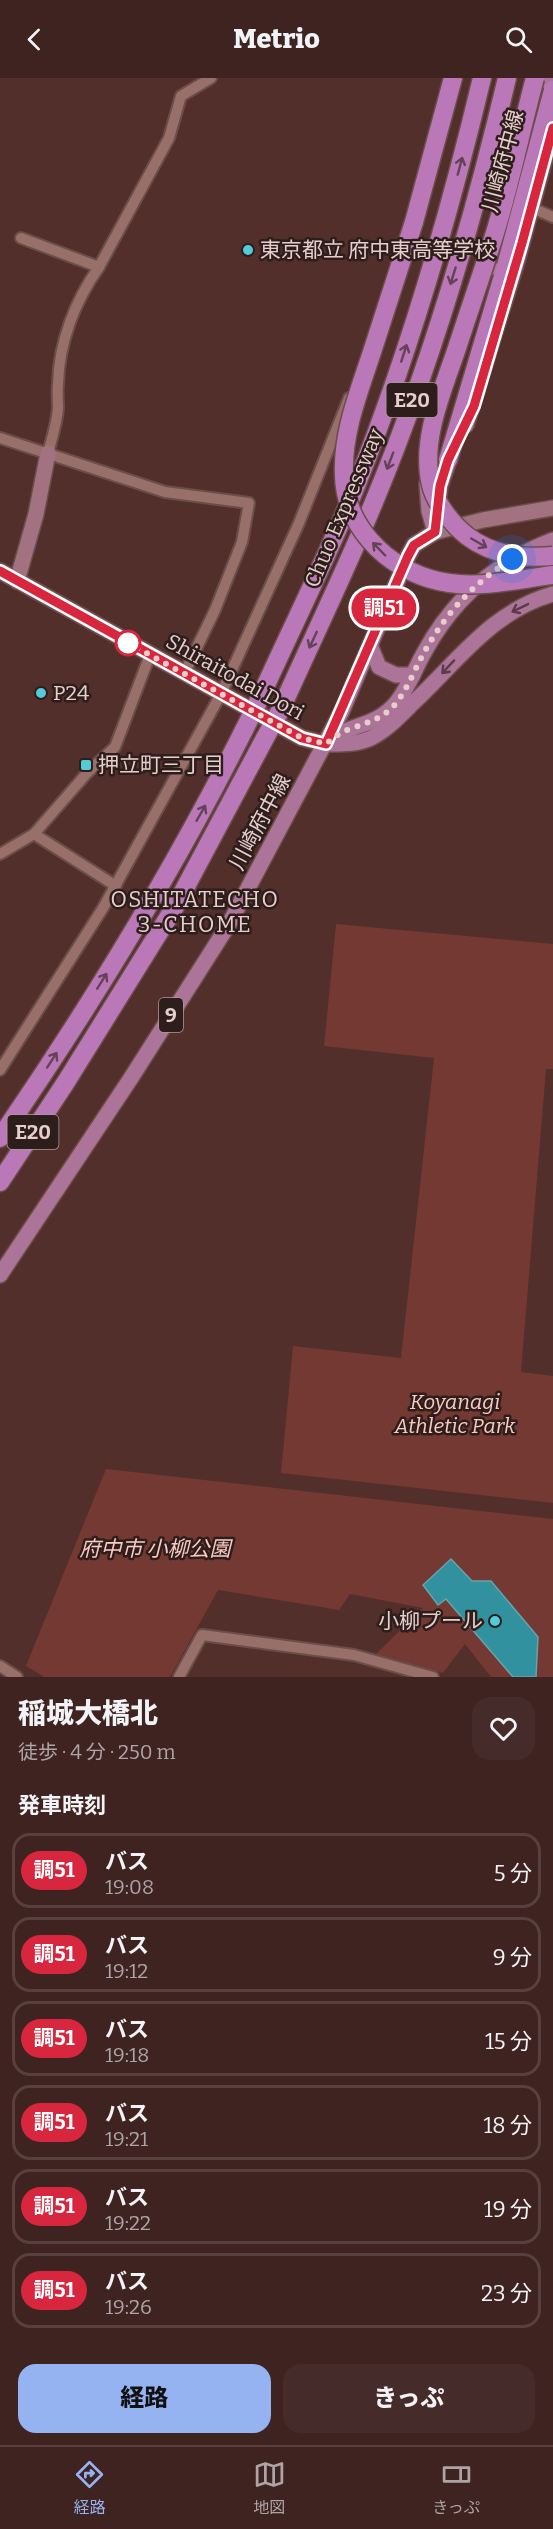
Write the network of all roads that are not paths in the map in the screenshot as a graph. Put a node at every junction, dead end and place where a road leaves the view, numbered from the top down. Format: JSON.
{"nodes":[{"id":1,"x":211,"y":78,"type":"edge"},
{"id":2,"x":446,"y":78,"type":"edge"},
{"id":3,"x":453,"y":78,"type":"edge"},
{"id":4,"x":482,"y":78,"type":"edge"},
{"id":5,"x":507,"y":78,"type":"edge"},
{"id":6,"x":535,"y":78,"type":"edge"},
{"id":7,"x":547,"y":78,"type":"edge"},
{"id":8,"x":553,"y":90,"type":"edge"},
{"id":9,"x":537,"y":117,"type":"junction"},
{"id":10,"x":553,"y":120,"type":"edge"},
{"id":11,"x":553,"y":128,"type":"edge"},
{"id":12,"x":532,"y":208,"type":"junction"},
{"id":13,"x":553,"y":217,"type":"edge"},
{"id":14,"x":21,"y":238,"type":"dead end"},
{"id":15,"x":99,"y":267,"type":"junction"},
{"id":16,"x":0,"y":438,"type":"edge"},
{"id":17,"x":48,"y":453,"type":"junction"},
{"id":18,"x":448,"y":460,"type":"junction"},
{"id":19,"x":553,"y":508,"type":"edge"},
{"id":20,"x":435,"y":532,"type":"junction"},
{"id":21,"x":550,"y":546,"type":"edge"},
{"id":22,"x":0,"y":571,"type":"edge"},
{"id":23,"x":553,"y":575,"type":"edge"},
{"id":24,"x":17,"y":581,"type":"junction"},
{"id":25,"x":553,"y":594,"type":"edge"},
{"id":26,"x":370,"y":645,"type":"junction"},
{"id":27,"x":150,"y":655,"type":"junction"},
{"id":28,"x":184,"y":674,"type":"junction"},
{"id":29,"x":413,"y":675,"type":"junction"},
{"id":30,"x":221,"y":694,"type":"junction"},
{"id":31,"x":326,"y":744,"type":"junction"},
{"id":32,"x":34,"y":834,"type":"junction"},
{"id":33,"x":0,"y":854,"type":"edge"},
{"id":34,"x":116,"y":886,"type":"junction"},
{"id":35,"x":0,"y":1070,"type":"edge"},
{"id":36,"x":0,"y":1138,"type":"edge"},
{"id":37,"x":0,"y":1182,"type":"edge"},
{"id":38,"x":1,"y":1270,"type":"edge"},
{"id":39,"x":2,"y":1671,"type":"edge"},
{"id":40,"x":17,"y":1677,"type":"edge"},
{"id":41,"x":179,"y":1677,"type":"edge"},
{"id":42,"x":433,"y":1677,"type":"edge"}],
"edges":[{"from":1,"to":15,"type":"street"},
{"from":2,"to":30,"type":"street"},
{"from":23,"to":3,"type":"highway","one_way":true,"bridge":true},
{"from":36,"to":4,"type":"highway","name":"Chuo Expressway","number":"E20","one_way":true,"bridge":true},
{"from":5,"to":37,"type":"highway","name":"Chuo Expressway","number":"E20","one_way":true,"bridge":true},
{"from":6,"to":21,"type":"highway","one_way":true,"bridge":true},
{"from":7,"to":9,"type":"main road","name":"川崎府中線"},
{"from":8,"to":18,"type":"highway","bridge":true},
{"from":9,"to":10,"type":"main road"},
{"from":9,"to":20,"type":"main road","name":"川崎府中線"},
{"from":11,"to":12,"type":"main road","name":"川崎府中線"},
{"from":12,"to":13,"type":"street"},
{"from":12,"to":18,"type":"main road","name":"川崎府中線"},
{"from":14,"to":15,"type":"street"},
{"from":15,"to":17,"type":"street"},
{"from":16,"to":17,"type":"street"},
{"from":17,"to":24,"type":"street"},
{"from":17,"to":28,"type":"street"},
{"from":18,"to":20,"type":"main road","name":"川崎府中線"},
{"from":19,"to":20,"type":"street"},
{"from":20,"to":26,"type":"main road","name":"川崎府中線","number":"9"},
{"from":21,"to":29,"type":"main road","number":"9"},
{"from":22,"to":24,"type":"street","name":"Shiraitodai Dori"},
{"from":24,"to":27,"type":"street","name":"Shiraitodai Dori"},
{"from":25,"to":31,"type":"main road","one_way":true},
{"from":26,"to":29,"type":"main road"},
{"from":26,"to":31,"type":"main road","name":"川崎府中線","number":"9"},
{"from":27,"to":28,"type":"street","name":"Shiraitodai Dori"},
{"from":27,"to":32,"type":"street"},
{"from":28,"to":30,"type":"street","name":"Shiraitodai Dori"},
{"from":29,"to":31,"type":"main road","number":"9"},
{"from":30,"to":31,"type":"street","name":"Shiraitodai Dori"},
{"from":30,"to":34,"type":"street"},
{"from":31,"to":38,"type":"main road","name":"川崎府中線","number":"9"},
{"from":32,"to":33,"type":"street"},
{"from":32,"to":34,"type":"street"},
{"from":34,"to":35,"type":"street"},
{"from":39,"to":40,"type":"street"},
{"from":41,"to":42,"type":"street"}]}
